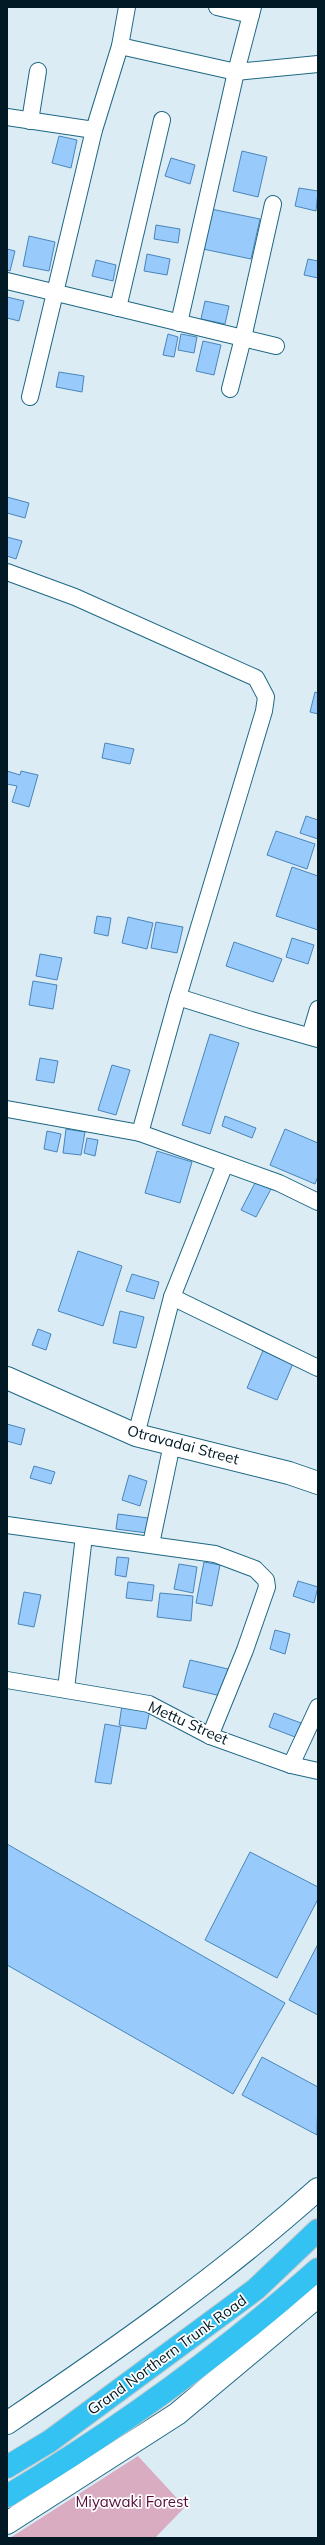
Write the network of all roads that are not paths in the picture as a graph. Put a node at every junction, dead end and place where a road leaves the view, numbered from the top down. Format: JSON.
{"nodes":[{"id":1,"x":127,"y":7,"type":"edge"},
{"id":2,"x":217,"y":7,"type":"edge"},
{"id":3,"x":252,"y":11,"type":"edge"},
{"id":4,"x":120,"y":46,"type":"junction"},
{"id":5,"x":318,"y":64,"type":"edge"},
{"id":6,"x":38,"y":71,"type":"dead end"},
{"id":7,"x":236,"y":72,"type":"junction"},
{"id":8,"x":7,"y":117,"type":"edge"},
{"id":9,"x":162,"y":120,"type":"dead end"},
{"id":10,"x":30,"y":121,"type":"junction"},
{"id":11,"x":94,"y":130,"type":"junction"},
{"id":12,"x":273,"y":204,"type":"dead end"},
{"id":13,"x":7,"y":281,"type":"edge"},
{"id":14,"x":55,"y":293,"type":"junction"},
{"id":15,"x":118,"y":308,"type":"junction"},
{"id":16,"x":179,"y":323,"type":"junction"},
{"id":17,"x":243,"y":338,"type":"junction"},
{"id":18,"x":276,"y":346,"type":"dead end"},
{"id":19,"x":230,"y":389,"type":"dead end"},
{"id":20,"x":30,"y":397,"type":"dead end"},
{"id":21,"x":7,"y":572,"type":"edge"},
{"id":22,"x":178,"y":997,"type":"junction"},
{"id":23,"x":318,"y":1009,"type":"edge"},
{"id":24,"x":314,"y":1037,"type":"edge"},
{"id":25,"x":7,"y":1108,"type":"edge"},
{"id":26,"x":140,"y":1133,"type":"junction"},
{"id":27,"x":225,"y":1164,"type":"junction"},
{"id":28,"x":318,"y":1202,"type":"edge"},
{"id":29,"x":172,"y":1297,"type":"junction"},
{"id":30,"x":318,"y":1368,"type":"edge"},
{"id":31,"x":7,"y":1378,"type":"edge"},
{"id":32,"x":136,"y":1435,"type":"junction"},
{"id":33,"x":172,"y":1444,"type":"junction"},
{"id":34,"x":318,"y":1483,"type":"edge"},
{"id":35,"x":7,"y":1526,"type":"edge"},
{"id":36,"x":84,"y":1536,"type":"junction"},
{"id":37,"x":151,"y":1544,"type":"junction"},
{"id":38,"x":7,"y":1680,"type":"edge"},
{"id":39,"x":66,"y":1689,"type":"junction"},
{"id":40,"x":318,"y":1707,"type":"edge"},
{"id":41,"x":210,"y":1736,"type":"junction"},
{"id":42,"x":291,"y":1765,"type":"junction"},
{"id":43,"x":318,"y":1771,"type":"edge"},
{"id":44,"x":318,"y":2189,"type":"edge"},
{"id":45,"x":318,"y":2230,"type":"edge"},
{"id":46,"x":318,"y":2269,"type":"edge"},
{"id":47,"x":318,"y":2296,"type":"edge"},
{"id":48,"x":7,"y":2423,"type":"edge"},
{"id":49,"x":7,"y":2467,"type":"edge"},
{"id":50,"x":7,"y":2496,"type":"edge"},
{"id":51,"x":7,"y":2523,"type":"edge"}],
"edges":[{"from":1,"to":4,"type":"street"},
{"from":2,"to":3,"type":"street"},
{"from":3,"to":7,"type":"street"},
{"from":4,"to":7,"type":"street"},
{"from":4,"to":11,"type":"street"},
{"from":5,"to":7,"type":"street"},
{"from":6,"to":10,"type":"street"},
{"from":7,"to":16,"type":"street"},
{"from":8,"to":10,"type":"street"},
{"from":9,"to":15,"type":"street"},
{"from":10,"to":11,"type":"street"},
{"from":11,"to":14,"type":"street"},
{"from":12,"to":17,"type":"street"},
{"from":13,"to":14,"type":"street"},
{"from":14,"to":15,"type":"street"},
{"from":14,"to":20,"type":"street"},
{"from":15,"to":16,"type":"street"},
{"from":16,"to":17,"type":"street"},
{"from":17,"to":18,"type":"street"},
{"from":17,"to":19,"type":"street"},
{"from":21,"to":22,"type":"street"},
{"from":22,"to":24,"type":"street"},
{"from":22,"to":26,"type":"street"},
{"from":23,"to":24,"type":"street"},
{"from":25,"to":26,"type":"street"},
{"from":26,"to":27,"type":"street"},
{"from":27,"to":28,"type":"street"},
{"from":27,"to":29,"type":"street"},
{"from":29,"to":30,"type":"street"},
{"from":29,"to":32,"type":"street"},
{"from":31,"to":32,"type":"street","name":"Otravadai Street"},
{"from":32,"to":33,"type":"street","name":"Otravadai Street"},
{"from":33,"to":34,"type":"street","name":"Otravadai Street"},
{"from":33,"to":37,"type":"street"},
{"from":35,"to":36,"type":"street"},
{"from":36,"to":37,"type":"street"},
{"from":36,"to":39,"type":"street"},
{"from":37,"to":41,"type":"street"},
{"from":38,"to":39,"type":"street","name":"Mettu Street"},
{"from":39,"to":41,"type":"street","name":"Mettu Street"},
{"from":40,"to":42,"type":"street"},
{"from":41,"to":42,"type":"street","name":"Mettu Street"},
{"from":42,"to":43,"type":"street","name":"Mettu Street"},
{"from":44,"to":48,"type":"street"},
{"from":45,"to":49,"type":"highway","name":"Grand Northern Trunk Road"},
{"from":46,"to":50,"type":"highway","name":"Grand Northern Trunk Road"},
{"from":47,"to":51,"type":"street"}]}
